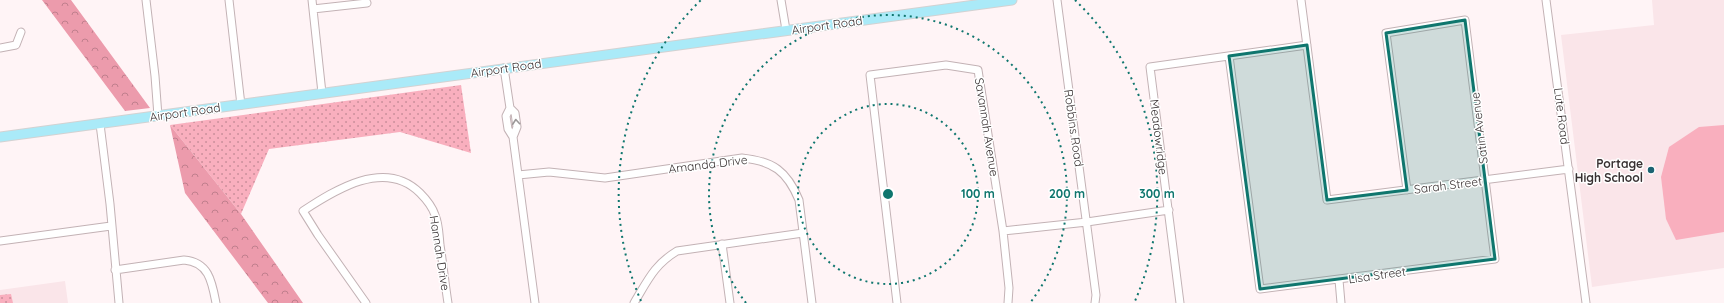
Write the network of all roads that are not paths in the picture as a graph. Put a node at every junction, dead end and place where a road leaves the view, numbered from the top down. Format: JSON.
{"nodes":[{"id":1,"x":146,"y":0,"type":"edge"},
{"id":2,"x":229,"y":0,"type":"edge"},
{"id":3,"x":312,"y":0,"type":"edge"},
{"id":4,"x":781,"y":0,"type":"edge"},
{"id":5,"x":1012,"y":0,"type":"edge"},
{"id":6,"x":1057,"y":0,"type":"edge"},
{"id":7,"x":1301,"y":0,"type":"edge"},
{"id":8,"x":1546,"y":0,"type":"edge"},
{"id":9,"x":367,"y":3,"type":"dead end"},
{"id":10,"x":313,"y":9,"type":"junction"},
{"id":11,"x":786,"y":30,"type":"junction"},
{"id":12,"x":20,"y":32,"type":"dead end"},
{"id":13,"x":1307,"y":45,"type":"junction"},
{"id":14,"x":0,"y":48,"type":"edge"},
{"id":15,"x":1229,"y":56,"type":"junction"},
{"id":16,"x":504,"y":68,"type":"junction"},
{"id":17,"x":322,"y":93,"type":"junction"},
{"id":18,"x":241,"y":105,"type":"junction"},
{"id":19,"x":158,"y":116,"type":"junction"},
{"id":20,"x":100,"y":124,"type":"junction"},
{"id":21,"x":0,"y":137,"type":"edge"},
{"id":22,"x":1569,"y":169,"type":"junction"},
{"id":23,"x":518,"y":175,"type":"junction"},
{"id":24,"x":1485,"y":181,"type":"junction"},
{"id":25,"x":1407,"y":190,"type":"junction"},
{"id":26,"x":1168,"y":210,"type":"junction"},
{"id":27,"x":1087,"y":222,"type":"junction"},
{"id":28,"x":111,"y":226,"type":"junction"},
{"id":29,"x":1003,"y":231,"type":"junction"},
{"id":30,"x":803,"y":233,"type":"junction"},
{"id":31,"x":0,"y":241,"type":"edge"},
{"id":32,"x":722,"y":244,"type":"junction"},
{"id":33,"x":1495,"y":259,"type":"joint"},
{"id":34,"x":115,"y":270,"type":"junction"},
{"id":35,"x":1339,"y":280,"type":"junction"},
{"id":36,"x":119,"y":303,"type":"edge"},
{"id":37,"x":216,"y":303,"type":"edge"},
{"id":38,"x":366,"y":303,"type":"edge"},
{"id":39,"x":448,"y":303,"type":"edge"},
{"id":40,"x":535,"y":303,"type":"edge"},
{"id":41,"x":634,"y":303,"type":"edge"},
{"id":42,"x":730,"y":303,"type":"edge"},
{"id":43,"x":812,"y":303,"type":"edge"},
{"id":44,"x":897,"y":303,"type":"edge"},
{"id":45,"x":1008,"y":303,"type":"edge"},
{"id":46,"x":1095,"y":303,"type":"edge"},
{"id":47,"x":1180,"y":303,"type":"edge"},
{"id":48,"x":1341,"y":303,"type":"edge"},
{"id":49,"x":1586,"y":303,"type":"edge"}],
"edges":[{"from":1,"to":19,"type":"street"},
{"from":2,"to":18,"type":"street"},
{"from":3,"to":10,"type":"street"},
{"from":4,"to":11,"type":"street"},
{"from":5,"to":11,"type":"main road","name":"Airport Road"},
{"from":6,"to":27,"type":"street","name":"Robbins Road"},
{"from":7,"to":13,"type":"street"},
{"from":8,"to":22,"type":"street","name":"Lute Road"},
{"from":9,"to":10,"type":"street"},
{"from":10,"to":17,"type":"street"},
{"from":11,"to":16,"type":"main road","name":"Airport Road"},
{"from":12,"to":14,"type":"street"},
{"from":13,"to":15,"type":"street"},
{"from":13,"to":25,"type":"street","name":"Sarah Street"},
{"from":15,"to":26,"type":"street","name":"Meadowridge"},
{"from":15,"to":35,"type":"street","name":"Lisa Street"},
{"from":16,"to":17,"type":"main road","name":"Airport Road"},
{"from":16,"to":23,"type":"street"},
{"from":17,"to":18,"type":"main road","name":"Airport Road"},
{"from":18,"to":19,"type":"main road","name":"Airport Road"},
{"from":19,"to":20,"type":"main road","name":"Airport Road"},
{"from":20,"to":21,"type":"main road","name":"Airport Road"},
{"from":20,"to":28,"type":"street"},
{"from":22,"to":24,"type":"street","name":"Sarah Street"},
{"from":22,"to":49,"type":"street","name":"Lute Road"},
{"from":23,"to":30,"type":"street","name":"Amanda Drive"},
{"from":23,"to":40,"type":"street"},
{"from":24,"to":25,"type":"street","name":"Sarah Street"},
{"from":24,"to":25,"type":"street","name":"Satin Avenue"},
{"from":24,"to":33,"type":"street","name":"Satin Avenue"},
{"from":26,"to":27,"type":"street"},
{"from":26,"to":47,"type":"street","name":"Meadowridge"},
{"from":27,"to":29,"type":"street"},
{"from":27,"to":46,"type":"street","name":"Robbins Road"},
{"from":28,"to":31,"type":"street"},
{"from":28,"to":34,"type":"street"},
{"from":29,"to":44,"type":"street","name":"Savannah Avenue"},
{"from":29,"to":45,"type":"street","name":"Savannah Avenue"},
{"from":30,"to":32,"type":"street"},
{"from":30,"to":43,"type":"street","name":"Amanda Drive"},
{"from":32,"to":41,"type":"street"},
{"from":32,"to":42,"type":"street"},
{"from":33,"to":35,"type":"street","name":"Lisa Street"},
{"from":34,"to":36,"type":"street"},
{"from":34,"to":37,"type":"street"},
{"from":35,"to":48,"type":"street"},
{"from":38,"to":39,"type":"street","name":"Hannah Drive"}]}
